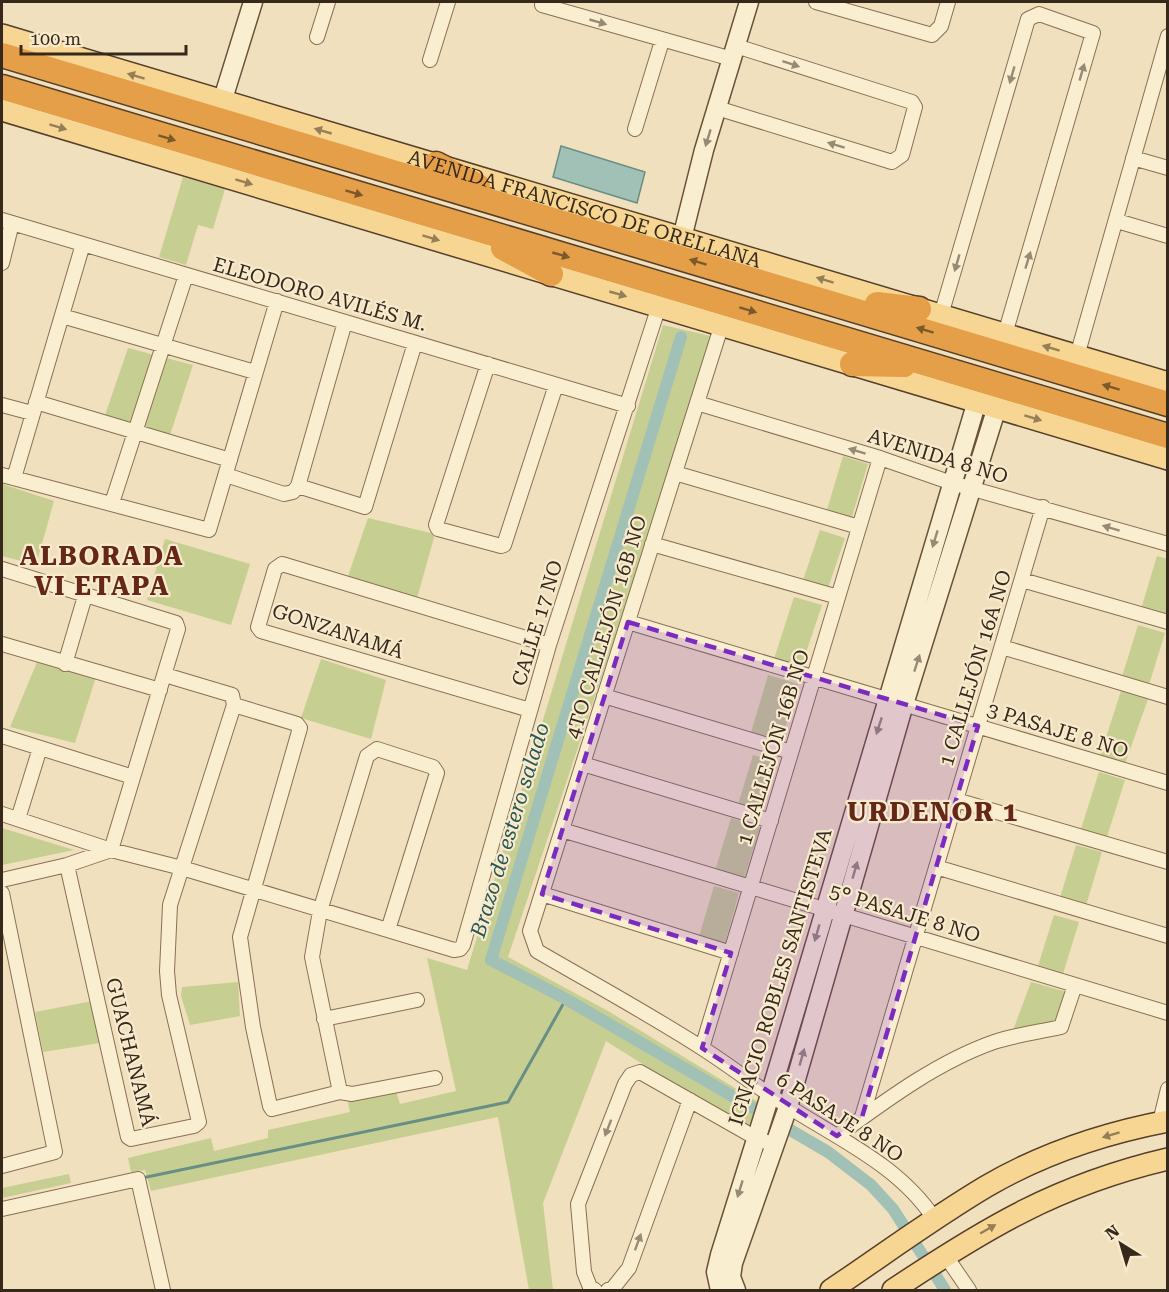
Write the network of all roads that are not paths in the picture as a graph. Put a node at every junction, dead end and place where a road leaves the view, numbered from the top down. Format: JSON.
{"nodes":[{"id":1,"x":253,"y":2,"type":"edge"},
{"id":2,"x":328,"y":2,"type":"edge"},
{"id":3,"x":448,"y":2,"type":"edge"},
{"id":4,"x":543,"y":2,"type":"edge"},
{"id":5,"x":749,"y":2,"type":"edge"},
{"id":6,"x":816,"y":2,"type":"edge"},
{"id":7,"x":948,"y":2,"type":"edge"},
{"id":8,"x":2,"y":34,"type":"edge"},
{"id":9,"x":1167,"y":36,"type":"edge"},
{"id":10,"x":317,"y":37,"type":"dead end"},
{"id":11,"x":662,"y":41,"type":"junction"},
{"id":12,"x":734,"y":53,"type":"junction"},
{"id":13,"x":2,"y":55,"type":"edge"},
{"id":14,"x":430,"y":60,"type":"dead end"},
{"id":15,"x":2,"y":87,"type":"edge"},
{"id":16,"x":222,"y":102,"type":"junction"},
{"id":17,"x":717,"y":108,"type":"junction"},
{"id":18,"x":2,"y":110,"type":"edge"},
{"id":19,"x":635,"y":129,"type":"dead end"},
{"id":20,"x":1133,"y":158,"type":"junction"},
{"id":21,"x":436,"y":164,"type":"junction"},
{"id":22,"x":1167,"y":168,"type":"edge"},
{"id":23,"x":523,"y":209,"type":"junction"},
{"id":24,"x":7,"y":221,"type":"edge"},
{"id":25,"x":1117,"y":221,"type":"junction"},
{"id":26,"x":461,"y":225,"type":"junction"},
{"id":27,"x":1167,"y":236,"type":"edge"},
{"id":28,"x":682,"y":238,"type":"junction"},
{"id":29,"x":83,"y":244,"type":"junction"},
{"id":30,"x":2,"y":262,"type":"edge"},
{"id":31,"x":551,"y":274,"type":"junction"},
{"id":32,"x":186,"y":275,"type":"junction"},
{"id":33,"x":804,"y":294,"type":"junction"},
{"id":34,"x":277,"y":301,"type":"junction"},
{"id":35,"x":659,"y":306,"type":"junction"},
{"id":36,"x":930,"y":312,"type":"junction"},
{"id":37,"x":62,"y":316,"type":"junction"},
{"id":38,"x":345,"y":322,"type":"junction"},
{"id":39,"x":722,"y":324,"type":"junction"},
{"id":40,"x":1005,"y":334,"type":"junction"},
{"id":41,"x":415,"y":343,"type":"junction"},
{"id":42,"x":163,"y":345,"type":"junction"},
{"id":43,"x":1077,"y":356,"type":"junction"},
{"id":44,"x":488,"y":364,"type":"junction"},
{"id":45,"x":852,"y":364,"type":"junction"},
{"id":46,"x":935,"y":366,"type":"junction"},
{"id":47,"x":255,"y":372,"type":"junction"},
{"id":48,"x":1167,"y":383,"type":"edge"},
{"id":49,"x":556,"y":385,"type":"junction"},
{"id":50,"x":697,"y":403,"type":"junction"},
{"id":51,"x":987,"y":404,"type":"junction"},
{"id":52,"x":1167,"y":404,"type":"edge"},
{"id":53,"x":2,"y":405,"type":"edge"},
{"id":54,"x":628,"y":406,"type":"junction"},
{"id":55,"x":34,"y":407,"type":"junction"},
{"id":56,"x":135,"y":431,"type":"junction"},
{"id":57,"x":1167,"y":436,"type":"edge"},
{"id":58,"x":880,"y":458,"type":"junction"},
{"id":59,"x":1167,"y":459,"type":"edge"},
{"id":60,"x":230,"y":460,"type":"junction"},
{"id":61,"x":675,"y":473,"type":"junction"},
{"id":62,"x":226,"y":475,"type":"junction"},
{"id":63,"x":8,"y":476,"type":"edge"},
{"id":64,"x":952,"y":483,"type":"junction"},
{"id":65,"x":298,"y":486,"type":"junction"},
{"id":66,"x":973,"y":488,"type":"junction"},
{"id":67,"x":112,"y":503,"type":"junction"},
{"id":68,"x":1043,"y":507,"type":"junction"},
{"id":69,"x":860,"y":526,"type":"junction"},
{"id":70,"x":652,"y":544,"type":"junction"},
{"id":71,"x":1167,"y":544,"type":"edge"},
{"id":72,"x":2,"y":569,"type":"edge"},
{"id":73,"x":1022,"y":579,"type":"junction"},
{"id":74,"x":85,"y":596,"type":"junction"},
{"id":75,"x":838,"y":597,"type":"junction"},
{"id":76,"x":628,"y":622,"type":"junction"},
{"id":77,"x":1167,"y":622,"type":"edge"},
{"id":78,"x":2,"y":644,"type":"edge"},
{"id":79,"x":549,"y":645,"type":"junction"},
{"id":80,"x":1002,"y":647,"type":"junction"},
{"id":81,"x":65,"y":664,"type":"junction"},
{"id":82,"x":165,"y":675,"type":"junction"},
{"id":83,"x":814,"y":678,"type":"junction"},
{"id":84,"x":160,"y":690,"type":"junction"},
{"id":85,"x":604,"y":696,"type":"junction"},
{"id":86,"x":1167,"y":697,"type":"edge"},
{"id":87,"x":896,"y":702,"type":"junction"},
{"id":88,"x":234,"y":705,"type":"junction"},
{"id":89,"x":530,"y":710,"type":"junction"},
{"id":90,"x":978,"y":726,"type":"junction"},
{"id":91,"x":2,"y":736,"type":"edge"},
{"id":92,"x":40,"y":748,"type":"junction"},
{"id":93,"x":791,"y":752,"type":"junction"},
{"id":94,"x":583,"y":764,"type":"junction"},
{"id":95,"x":134,"y":777,"type":"junction"},
{"id":96,"x":1167,"y":783,"type":"edge"},
{"id":97,"x":956,"y":800,"type":"junction"},
{"id":98,"x":2,"y":814,"type":"edge"},
{"id":99,"x":18,"y":819,"type":"junction"},
{"id":100,"x":771,"y":821,"type":"junction"},
{"id":101,"x":562,"y":830,"type":"junction"},
{"id":102,"x":111,"y":850,"type":"junction"},
{"id":103,"x":1167,"y":862,"type":"edge"},
{"id":104,"x":66,"y":865,"type":"junction"},
{"id":105,"x":936,"y":867,"type":"junction"},
{"id":106,"x":182,"y":868,"type":"junction"},
{"id":107,"x":2,"y":880,"type":"edge"},
{"id":108,"x":751,"y":887,"type":"junction"},
{"id":109,"x":252,"y":889,"type":"junction"},
{"id":110,"x":2,"y":893,"type":"edge"},
{"id":111,"x":542,"y":894,"type":"junction"},
{"id":112,"x":824,"y":909,"type":"junction"},
{"id":113,"x":320,"y":911,"type":"junction"},
{"id":114,"x":842,"y":915,"type":"junction"},
{"id":115,"x":388,"y":930,"type":"junction"},
{"id":116,"x":1167,"y":936,"type":"edge"},
{"id":117,"x":916,"y":937,"type":"junction"},
{"id":118,"x":533,"y":942,"type":"joint"},
{"id":119,"x":731,"y":953,"type":"junction"},
{"id":120,"x":1075,"y":985,"type":"junction"},
{"id":121,"x":417,"y":1000,"type":"dead end"},
{"id":122,"x":1167,"y":1013,"type":"edge"},
{"id":123,"x":324,"y":1019,"type":"junction"},
{"id":124,"x":702,"y":1048,"type":"junction"},
{"id":125,"x":435,"y":1078,"type":"dead end"},
{"id":126,"x":1167,"y":1089,"type":"edge"},
{"id":127,"x":340,"y":1092,"type":"junction"},
{"id":128,"x":690,"y":1100,"type":"junction"},
{"id":129,"x":768,"y":1100,"type":"junction"},
{"id":130,"x":786,"y":1110,"type":"junction"},
{"id":131,"x":862,"y":1117,"type":"junction"},
{"id":132,"x":1164,"y":1121,"type":"edge"},
{"id":133,"x":757,"y":1136,"type":"junction"},
{"id":134,"x":837,"y":1136,"type":"junction"},
{"id":135,"x":775,"y":1142,"type":"junction"},
{"id":136,"x":1167,"y":1159,"type":"edge"},
{"id":137,"x":2,"y":1166,"type":"edge"},
{"id":138,"x":2,"y":1209,"type":"edge"},
{"id":139,"x":935,"y":1220,"type":"junction"},
{"id":140,"x":942,"y":1257,"type":"junction"},
{"id":141,"x":163,"y":1290,"type":"edge"},
{"id":142,"x":595,"y":1290,"type":"edge"},
{"id":143,"x":608,"y":1290,"type":"edge"},
{"id":144,"x":720,"y":1290,"type":"edge"},
{"id":145,"x":736,"y":1290,"type":"edge"},
{"id":146,"x":831,"y":1290,"type":"edge"},
{"id":147,"x":893,"y":1290,"type":"edge"},
{"id":148,"x":969,"y":1290,"type":"edge"}],
"edges":[{"from":1,"to":16,"type":"street"},
{"from":2,"to":10,"type":"street"},
{"from":3,"to":14,"type":"street"},
{"from":4,"to":11,"type":"street","one_way":true},
{"from":5,"to":12,"type":"street"},
{"from":6,"to":7,"type":"street"},
{"from":16,"to":8,"type":"main road","name":"AVENIDA FRANCISCO DE ORELLANA","one_way":true},
{"from":9,"to":20,"type":"street"},
{"from":11,"to":12,"type":"street"},
{"from":11,"to":19,"type":"street"},
{"from":12,"to":17,"type":"street"},
{"from":12,"to":17,"type":"street","one_way":true},
{"from":13,"to":23,"type":"highway","name":"AVENIDA FRANCISCO DE ORELLANA"},
{"from":15,"to":26,"type":"highway","one_way":true},
{"from":21,"to":16,"type":"main road","name":"AVENIDA FRANCISCO DE ORELLANA","one_way":true},
{"from":17,"to":28,"type":"street","one_way":true},
{"from":18,"to":31,"type":"main road","one_way":true},
{"from":20,"to":22,"type":"street"},
{"from":20,"to":25,"type":"street"},
{"from":21,"to":23,"type":"highway"},
{"from":21,"to":28,"type":"main road","name":"AVENIDA FRANCISCO DE ORELLANA"},
{"from":33,"to":23,"type":"highway","name":"AVENIDA FRANCISCO DE ORELLANA","one_way":true},
{"from":24,"to":29,"type":"street","name":"ELEODORO AVILÉS M."},
{"from":24,"to":30,"type":"street"},
{"from":25,"to":27,"type":"street"},
{"from":25,"to":43,"type":"street"},
{"from":26,"to":31,"type":"highway"},
{"from":26,"to":46,"type":"highway","one_way":true},
{"from":36,"to":28,"type":"main road","name":"AVENIDA FRANCISCO DE ORELLANA","one_way":true},
{"from":29,"to":32,"type":"street","name":"ELEODORO AVILÉS M."},
{"from":29,"to":37,"type":"street"},
{"from":31,"to":35,"type":"main road","one_way":true},
{"from":32,"to":34,"type":"street","name":"ELEODORO AVILÉS M."},
{"from":32,"to":42,"type":"street"},
{"from":33,"to":36,"type":"highway"},
{"from":52,"to":33,"type":"highway","name":"AVENIDA FRANCISCO DE ORELLANA","one_way":true},
{"from":34,"to":38,"type":"street","name":"ELEODORO AVILÉS M."},
{"from":34,"to":47,"type":"street"},
{"from":35,"to":39,"type":"main road"},
{"from":35,"to":54,"type":"street","name":"CALLE 17 NO"},
{"from":36,"to":40,"type":"main road","name":"AVENIDA FRANCISCO DE ORELLANA"},
{"from":40,"to":36,"type":"street","one_way":true},
{"from":37,"to":42,"type":"street"},
{"from":37,"to":55,"type":"street"},
{"from":38,"to":41,"type":"street","name":"ELEODORO AVILÉS M."},
{"from":38,"to":65,"type":"street"},
{"from":39,"to":45,"type":"main road"},
{"from":39,"to":50,"type":"street","name":"4TO CALLEJÓN 16B NO"},
{"from":43,"to":40,"type":"main road","name":"AVENIDA FRANCISCO DE ORELLANA","one_way":true},
{"from":41,"to":44,"type":"street","name":"ELEODORO AVILÉS M."},
{"from":41,"to":65,"type":"street"},
{"from":42,"to":47,"type":"street"},
{"from":42,"to":56,"type":"street"},
{"from":43,"to":48,"type":"main road","name":"AVENIDA FRANCISCO DE ORELLANA"},
{"from":44,"to":49,"type":"street","name":"ELEODORO AVILÉS M."},
{"from":44,"to":49,"type":"street"},
{"from":45,"to":46,"type":"highway"},
{"from":45,"to":51,"type":"main road"},
{"from":46,"to":57,"type":"highway"},
{"from":47,"to":60,"type":"street"},
{"from":49,"to":54,"type":"street","name":"ELEODORO AVILÉS M."},
{"from":58,"to":50,"type":"street","name":"AVENIDA 8 NO","one_way":true},
{"from":50,"to":61,"type":"street","name":"4TO CALLEJÓN 16B NO"},
{"from":51,"to":59,"type":"main road","one_way":true},
{"from":51,"to":64,"type":"street","name":"IGNACIO ROBLES SANTISTEVA"},
{"from":51,"to":66,"type":"street","name":"IGNACIO ROBLES SANTISTEVA"},
{"from":53,"to":55,"type":"street"},
{"from":54,"to":79,"type":"street","name":"CALLE 17 NO"},
{"from":55,"to":56,"type":"street"},
{"from":55,"to":63,"type":"street"},
{"from":56,"to":60,"type":"street"},
{"from":56,"to":67,"type":"street"},
{"from":58,"to":64,"type":"street","name":"AVENIDA 8 NO"},
{"from":58,"to":69,"type":"street","name":"1 CALLEJÓN 16B NO"},
{"from":60,"to":62,"type":"street"},
{"from":61,"to":69,"type":"street"},
{"from":61,"to":70,"type":"street","name":"4TO CALLEJÓN 16B NO"},
{"from":62,"to":65,"type":"street"},
{"from":62,"to":67,"type":"street"},
{"from":63,"to":67,"type":"street"},
{"from":64,"to":66,"type":"street","name":"AVENIDA 8 NO"},
{"from":64,"to":87,"type":"street","name":"IGNACIO ROBLES SANTISTEVA","one_way":true},
{"from":66,"to":68,"type":"street","name":"AVENIDA 8 NO"},
{"from":87,"to":66,"type":"street","name":"IGNACIO ROBLES SANTISTEVA","one_way":true},
{"from":71,"to":68,"type":"street","name":"AVENIDA 8 NO","one_way":true},
{"from":68,"to":73,"type":"street","name":"1 CALLEJÓN 16A NO"},
{"from":69,"to":75,"type":"street","name":"1 CALLEJÓN 16B NO"},
{"from":70,"to":75,"type":"street"},
{"from":70,"to":76,"type":"street","name":"4TO CALLEJÓN 16B NO"},
{"from":72,"to":74,"type":"street"},
{"from":73,"to":77,"type":"street"},
{"from":73,"to":80,"type":"street","name":"1 CALLEJÓN 16A NO"},
{"from":74,"to":81,"type":"street"},
{"from":74,"to":82,"type":"street"},
{"from":75,"to":83,"type":"street","name":"1 CALLEJÓN 16B NO"},
{"from":76,"to":83,"type":"street","name":"3 PASAJE 8 NO"},
{"from":76,"to":85,"type":"street","name":"4TO CALLEJÓN 16B NO"},
{"from":78,"to":81,"type":"street"},
{"from":79,"to":89,"type":"street","name":"CALLE 17 NO"},
{"from":79,"to":89,"type":"street","name":"GONZANAMÁ"},
{"from":80,"to":86,"type":"street"},
{"from":80,"to":90,"type":"street","name":"1 CALLEJÓN 16A NO"},
{"from":81,"to":84,"type":"street"},
{"from":82,"to":84,"type":"street"},
{"from":82,"to":88,"type":"street"},
{"from":83,"to":87,"type":"street","name":"3 PASAJE 8 NO"},
{"from":83,"to":93,"type":"street","name":"1 CALLEJÓN 16B NO"},
{"from":84,"to":95,"type":"street"},
{"from":85,"to":93,"type":"street"},
{"from":85,"to":94,"type":"street","name":"4TO CALLEJÓN 16B NO"},
{"from":87,"to":90,"type":"street","name":"3 PASAJE 8 NO"},
{"from":87,"to":112,"type":"street","name":"IGNACIO ROBLES SANTISTEVA","one_way":true},
{"from":114,"to":87,"type":"street","name":"IGNACIO ROBLES SANTISTEVA","one_way":true},
{"from":88,"to":106,"type":"street"},
{"from":88,"to":109,"type":"street"},
{"from":89,"to":115,"type":"street","name":"CALLE 17 NO"},
{"from":90,"to":96,"type":"street","name":"3 PASAJE 8 NO"},
{"from":90,"to":97,"type":"street","name":"1 CALLEJÓN 16A NO"},
{"from":91,"to":92,"type":"street"},
{"from":92,"to":95,"type":"street"},
{"from":92,"to":99,"type":"street"},
{"from":93,"to":100,"type":"street","name":"1 CALLEJÓN 16B NO"},
{"from":94,"to":100,"type":"street"},
{"from":94,"to":101,"type":"street","name":"4TO CALLEJÓN 16B NO"},
{"from":95,"to":102,"type":"street"},
{"from":97,"to":103,"type":"street"},
{"from":97,"to":105,"type":"street","name":"1 CALLEJÓN 16A NO"},
{"from":98,"to":99,"type":"street"},
{"from":99,"to":102,"type":"street"},
{"from":100,"to":108,"type":"street","name":"1 CALLEJÓN 16B NO"},
{"from":101,"to":108,"type":"street","name":"5° PASAJE 8 NO"},
{"from":101,"to":111,"type":"street","name":"4TO CALLEJÓN 16B NO"},
{"from":102,"to":104,"type":"street"},
{"from":102,"to":106,"type":"street"},
{"from":104,"to":106,"type":"street","name":"GUACHANAMÁ"},
{"from":104,"to":107,"type":"street"},
{"from":105,"to":116,"type":"street"},
{"from":105,"to":117,"type":"street","name":"1 CALLEJÓN 16A NO"},
{"from":106,"to":109,"type":"street"},
{"from":108,"to":112,"type":"street","name":"5° PASAJE 8 NO"},
{"from":108,"to":119,"type":"street","name":"1 CALLEJÓN 16B NO"},
{"from":109,"to":113,"type":"street"},
{"from":109,"to":127,"type":"street"},
{"from":110,"to":137,"type":"street"},
{"from":111,"to":118,"type":"street","name":"4TO CALLEJÓN 16B NO"},
{"from":111,"to":119,"type":"street"},
{"from":112,"to":114,"type":"street","name":"5° PASAJE 8 NO"},
{"from":112,"to":129,"type":"street","name":"IGNACIO ROBLES SANTISTEVA","one_way":true},
{"from":113,"to":115,"type":"street"},
{"from":113,"to":115,"type":"street"},
{"from":113,"to":123,"type":"street"},
{"from":114,"to":117,"type":"street","name":"5° PASAJE 8 NO"},
{"from":130,"to":114,"type":"street","name":"IGNACIO ROBLES SANTISTEVA","one_way":true},
{"from":117,"to":120,"type":"street","name":"5° PASAJE 8 NO"},
{"from":117,"to":131,"type":"street","name":"1 CALLEJÓN 16A NO"},
{"from":118,"to":124,"type":"street","name":"6 PASAJE 8 NO"},
{"from":119,"to":124,"type":"street","name":"1 CALLEJÓN 16B NO"},
{"from":120,"to":122,"type":"street","name":"5° PASAJE 8 NO"},
{"from":120,"to":131,"type":"street"},
{"from":121,"to":123,"type":"street"},
{"from":123,"to":127,"type":"street"},
{"from":124,"to":129,"type":"street","name":"6 PASAJE 8 NO"},
{"from":125,"to":127,"type":"street"},
{"from":126,"to":132,"type":"street"},
{"from":128,"to":133,"type":"street"},
{"from":128,"to":142,"type":"street","one_way":true},
{"from":143,"to":128,"type":"street","one_way":true},
{"from":129,"to":130,"type":"street","name":"6 PASAJE 8 NO"},
{"from":129,"to":133,"type":"street","name":"IGNACIO ROBLES SANTISTEVA"},
{"from":130,"to":134,"type":"street","name":"6 PASAJE 8 NO"},
{"from":130,"to":135,"type":"street","name":"IGNACIO ROBLES SANTISTEVA"},
{"from":131,"to":134,"type":"street"},
{"from":132,"to":139,"type":"main road","one_way":true},
{"from":133,"to":135,"type":"street"},
{"from":133,"to":144,"type":"street","name":"IGNACIO ROBLES SANTISTEVA","one_way":true},
{"from":134,"to":139,"type":"street","name":"6 PASAJE 8 NO"},
{"from":135,"to":145,"type":"street","name":"IGNACIO ROBLES SANTISTEVA"},
{"from":140,"to":136,"type":"main road","one_way":true},
{"from":138,"to":141,"type":"street"},
{"from":139,"to":146,"type":"main road"},
{"from":140,"to":147,"type":"main road"},
{"from":140,"to":148,"type":"street"}]}
